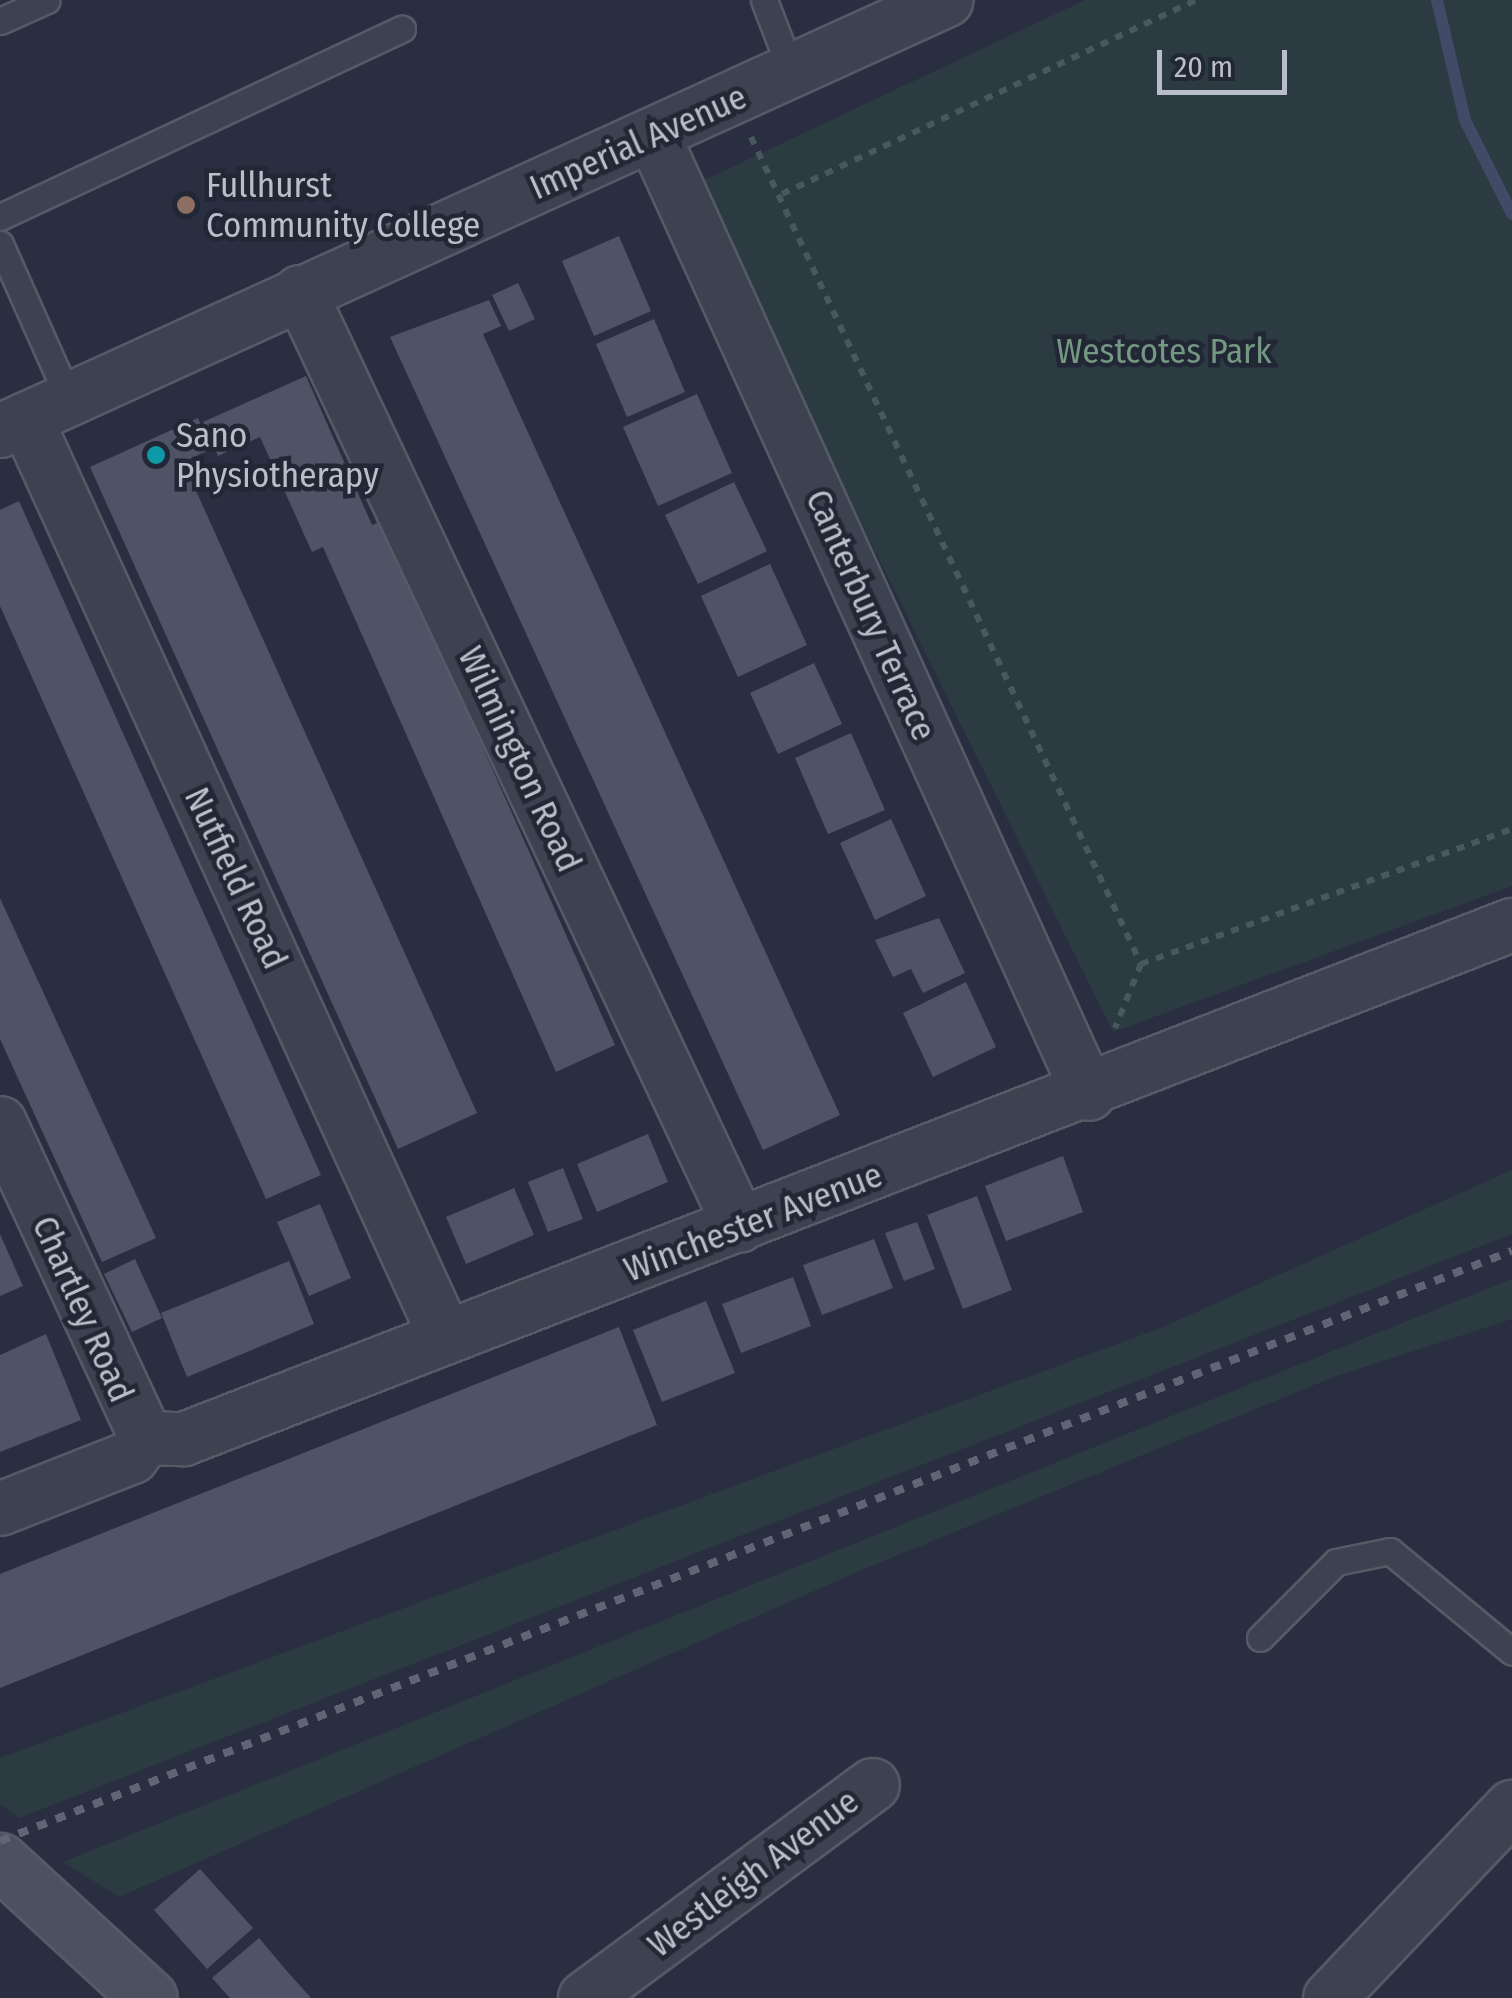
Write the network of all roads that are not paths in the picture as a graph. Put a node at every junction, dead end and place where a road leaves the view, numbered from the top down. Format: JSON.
{"nodes":[{"id":1,"x":47,"y":0,"type":"edge"},
{"id":2,"x":764,"y":0,"type":"edge"},
{"id":3,"x":947,"y":0,"type":"edge"},
{"id":4,"x":0,"y":22,"type":"edge"},
{"id":5,"x":402,"y":30,"type":"dead end"},
{"id":6,"x":792,"y":73,"type":"junction"},
{"id":7,"x":654,"y":136,"type":"junction"},
{"id":8,"x":0,"y":218,"type":"edge"},
{"id":9,"x":0,"y":244,"type":"edge"},
{"id":10,"x":300,"y":292,"type":"junction"},
{"id":11,"x":32,"y":416,"type":"edge"},
{"id":12,"x":1512,"y":925,"type":"edge"},
{"id":13,"x":1089,"y":1094,"type":"junction"},
{"id":14,"x":0,"y":1123,"type":"edge"},
{"id":15,"x":740,"y":1226,"type":"junction"},
{"id":16,"x":446,"y":1336,"type":"junction"},
{"id":17,"x":146,"y":1438,"type":"junction"},
{"id":18,"x":0,"y":1509,"type":"edge"},
{"id":19,"x":1260,"y":1638,"type":"dead end"},
{"id":20,"x":1512,"y":1652,"type":"edge"},
{"id":21,"x":873,"y":1784,"type":"dead end"},
{"id":22,"x":1512,"y":1807,"type":"edge"},
{"id":23,"x":0,"y":1862,"type":"edge"},
{"id":24,"x":149,"y":1998,"type":"edge"},
{"id":25,"x":585,"y":1998,"type":"edge"},
{"id":26,"x":1330,"y":1998,"type":"edge"}],
"edges":[{"from":1,"to":4,"type":"lane"},
{"from":2,"to":6,"type":"lane"},
{"from":3,"to":6,"type":"street","name":"Imperial Avenue"},
{"from":5,"to":8,"type":"lane"},
{"from":6,"to":7,"type":"street","name":"Imperial Avenue"},
{"from":7,"to":10,"type":"street","name":"Imperial Avenue"},
{"from":7,"to":13,"type":"street","name":"Canterbury Terrace"},
{"from":9,"to":11,"type":"lane"},
{"from":10,"to":11,"type":"street","name":"Imperial Avenue"},
{"from":10,"to":15,"type":"street","name":"Wilmington Road"},
{"from":11,"to":16,"type":"street","name":"Nutfield Road"},
{"from":12,"to":13,"type":"street","name":"Winchester Avenue"},
{"from":13,"to":15,"type":"street","name":"Winchester Avenue"},
{"from":14,"to":17,"type":"street","name":"Chartley Road"},
{"from":15,"to":16,"type":"street","name":"Winchester Avenue"},
{"from":16,"to":17,"type":"street","name":"Winchester Avenue"},
{"from":17,"to":18,"type":"street"},
{"from":19,"to":20,"type":"lane"},
{"from":21,"to":25,"type":"street","name":"Westleigh Avenue"},
{"from":22,"to":26,"type":"street"},
{"from":23,"to":24,"type":"street"}]}
